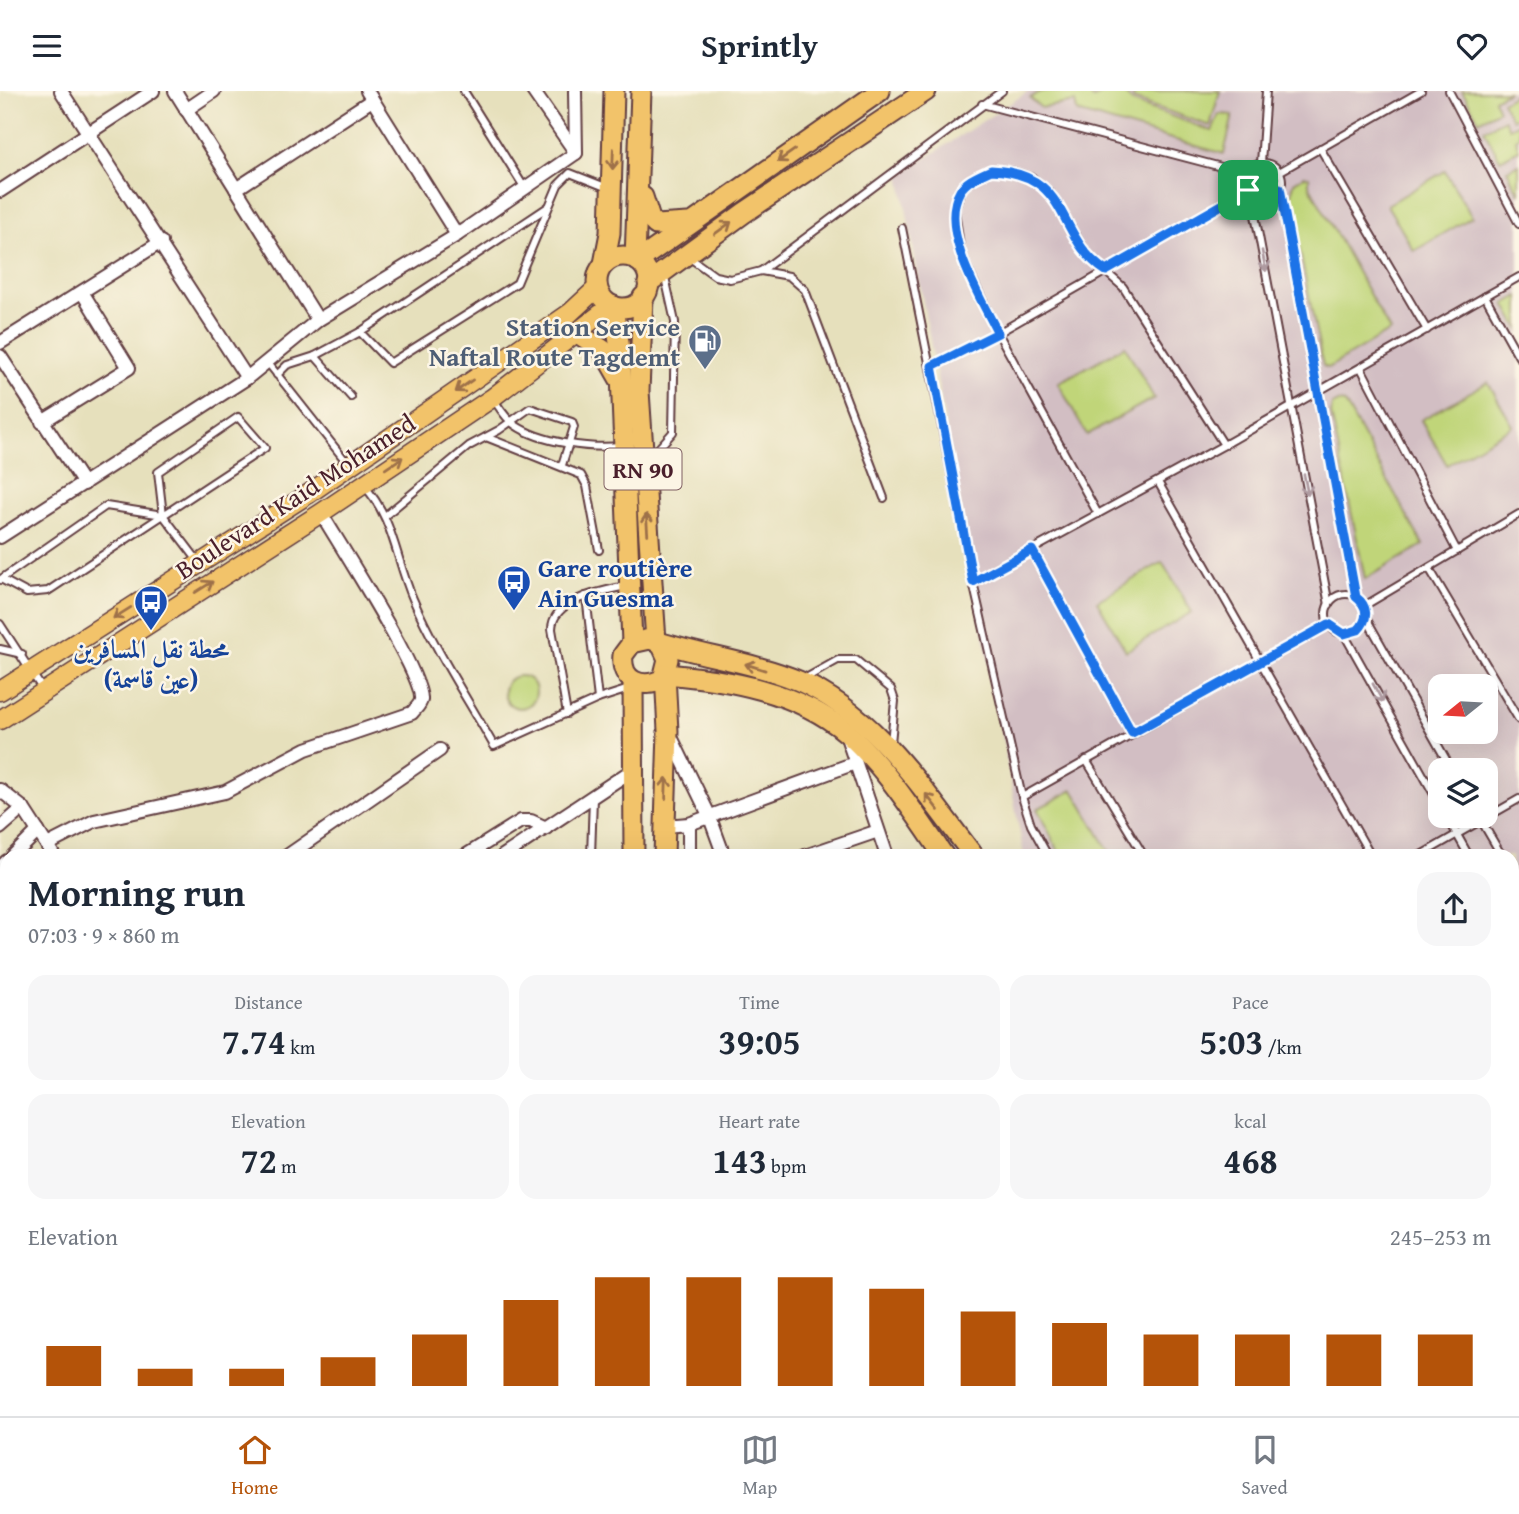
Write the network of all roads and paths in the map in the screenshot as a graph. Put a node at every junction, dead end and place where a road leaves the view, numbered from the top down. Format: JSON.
{"nodes":[{"id":1,"x":61,"y":91,"type":"edge"},
{"id":2,"x":153,"y":91,"type":"edge"},
{"id":3,"x":175,"y":91,"type":"edge"},
{"id":4,"x":214,"y":91,"type":"edge"},
{"id":5,"x":464,"y":91,"type":"edge"},
{"id":6,"x":533,"y":91,"type":"edge"},
{"id":7,"x":575,"y":91,"type":"edge"},
{"id":8,"x":614,"y":91,"type":"edge"},
{"id":9,"x":641,"y":91,"type":"edge"},
{"id":10,"x":880,"y":91,"type":"edge"},
{"id":11,"x":926,"y":91,"type":"edge"},
{"id":12,"x":1002,"y":91,"type":"edge"},
{"id":13,"x":1266,"y":91,"type":"edge"},
{"id":14,"x":1421,"y":91,"type":"edge"},
{"id":15,"x":1449,"y":91,"type":"edge"},
{"id":16,"x":370,"y":95,"type":"edge"},
{"id":17,"x":982,"y":104,"type":"junction"},
{"id":18,"x":186,"y":110,"type":"junction"},
{"id":19,"x":89,"y":134,"type":"junction"},
{"id":20,"x":1320,"y":148,"type":"junction"},
{"id":21,"x":576,"y":153,"type":"junction"},
{"id":22,"x":1261,"y":163,"type":"junction"},
{"id":23,"x":1279,"y":172,"type":"junction"},
{"id":24,"x":1248,"y":174,"type":"junction"},
{"id":25,"x":524,"y":187,"type":"junction"},
{"id":26,"x":640,"y":187,"type":"junction"},
{"id":27,"x":1280,"y":188,"type":"junction"},
{"id":28,"x":236,"y":189,"type":"junction"},
{"id":29,"x":612,"y":189,"type":"junction"},
{"id":30,"x":0,"y":191,"type":"edge"},
{"id":31,"x":1250,"y":192,"type":"junction"},
{"id":32,"x":548,"y":207,"type":"junction"},
{"id":33,"x":693,"y":222,"type":"junction"},
{"id":34,"x":1519,"y":224,"type":"edge"},
{"id":35,"x":902,"y":228,"type":"dead end"},
{"id":36,"x":457,"y":235,"type":"junction"},
{"id":37,"x":161,"y":242,"type":"junction"},
{"id":38,"x":686,"y":255,"type":"junction"},
{"id":39,"x":637,"y":260,"type":"junction"},
{"id":40,"x":604,"y":264,"type":"junction"},
{"id":41,"x":761,"y":271,"type":"junction"},
{"id":42,"x":1106,"y":271,"type":"junction"},
{"id":43,"x":1519,"y":277,"type":"edge"},
{"id":44,"x":652,"y":283,"type":"junction"},
{"id":45,"x":598,"y":287,"type":"junction"},
{"id":46,"x":82,"y":292,"type":"junction"},
{"id":47,"x":1485,"y":296,"type":"junction"},
{"id":48,"x":613,"y":305,"type":"junction"},
{"id":49,"x":318,"y":320,"type":"junction"},
{"id":50,"x":1427,"y":330,"type":"junction"},
{"id":51,"x":576,"y":332,"type":"junction"},
{"id":52,"x":360,"y":333,"type":"junction"},
{"id":53,"x":998,"y":333,"type":"junction"},
{"id":54,"x":0,"y":343,"type":"edge"},
{"id":55,"x":0,"y":356,"type":"edge"},
{"id":56,"x":315,"y":356,"type":"junction"},
{"id":57,"x":1519,"y":357,"type":"edge"},
{"id":58,"x":268,"y":363,"type":"junction"},
{"id":59,"x":932,"y":366,"type":"junction"},
{"id":60,"x":1361,"y":368,"type":"junction"},
{"id":61,"x":277,"y":375,"type":"junction"},
{"id":62,"x":247,"y":378,"type":"junction"},
{"id":63,"x":620,"y":382,"type":"junction"},
{"id":64,"x":1319,"y":392,"type":"junction"},
{"id":65,"x":351,"y":397,"type":"dead end"},
{"id":66,"x":492,"y":398,"type":"junction"},
{"id":67,"x":1291,"y":407,"type":"junction"},
{"id":68,"x":510,"y":421,"type":"junction"},
{"id":69,"x":42,"y":422,"type":"junction"},
{"id":70,"x":485,"y":437,"type":"junction"},
{"id":71,"x":568,"y":444,"type":"junction"},
{"id":72,"x":1224,"y":445,"type":"junction"},
{"id":73,"x":623,"y":446,"type":"junction"},
{"id":74,"x":562,"y":465,"type":"junction"},
{"id":75,"x":643,"y":465,"type":"junction"},
{"id":76,"x":349,"y":466,"type":"junction"},
{"id":77,"x":1158,"y":482,"type":"junction"},
{"id":78,"x":84,"y":484,"type":"junction"},
{"id":79,"x":363,"y":485,"type":"junction"},
{"id":80,"x":884,"y":498,"type":"dead end"},
{"id":81,"x":321,"y":513,"type":"junction"},
{"id":82,"x":1098,"y":514,"type":"junction"},
{"id":83,"x":163,"y":515,"type":"junction"},
{"id":84,"x":386,"y":515,"type":"junction"},
{"id":85,"x":1519,"y":515,"type":"edge"},
{"id":86,"x":0,"y":537,"type":"edge"},
{"id":87,"x":599,"y":550,"type":"dead end"},
{"id":88,"x":1032,"y":550,"type":"junction"},
{"id":89,"x":1457,"y":551,"type":"junction"},
{"id":90,"x":200,"y":564,"type":"junction"},
{"id":91,"x":1429,"y":568,"type":"junction"},
{"id":92,"x":0,"y":579,"type":"edge"},
{"id":93,"x":973,"y":582,"type":"junction"},
{"id":94,"x":632,"y":585,"type":"junction"},
{"id":95,"x":586,"y":596,"type":"junction"},
{"id":96,"x":1356,"y":597,"type":"junction"},
{"id":97,"x":1329,"y":605,"type":"junction"},
{"id":98,"x":1364,"y":605,"type":"junction"},
{"id":99,"x":1366,"y":618,"type":"junction"},
{"id":100,"x":0,"y":624,"type":"edge"},
{"id":101,"x":1329,"y":624,"type":"junction"},
{"id":102,"x":1344,"y":634,"type":"junction"},
{"id":103,"x":656,"y":641,"type":"junction"},
{"id":104,"x":632,"y":643,"type":"junction"},
{"id":105,"x":0,"y":648,"type":"edge"},
{"id":106,"x":19,"y":650,"type":"junction"},
{"id":107,"x":49,"y":659,"type":"junction"},
{"id":108,"x":1259,"y":663,"type":"junction"},
{"id":109,"x":31,"y":671,"type":"junction"},
{"id":110,"x":665,"y":674,"type":"junction"},
{"id":111,"x":799,"y":681,"type":"junction"},
{"id":112,"x":634,"y":685,"type":"junction"},
{"id":113,"x":0,"y":691,"type":"edge"},
{"id":114,"x":44,"y":691,"type":"junction"},
{"id":115,"x":598,"y":699,"type":"junction"},
{"id":116,"x":567,"y":714,"type":"junction"},
{"id":117,"x":0,"y":720,"type":"edge"},
{"id":118,"x":1519,"y":720,"type":"edge"},
{"id":119,"x":668,"y":731,"type":"junction"},
{"id":120,"x":846,"y":732,"type":"junction"},
{"id":121,"x":1132,"y":733,"type":"junction"},
{"id":122,"x":890,"y":749,"type":"junction"},
{"id":123,"x":440,"y":750,"type":"dead end"},
{"id":124,"x":1445,"y":758,"type":"edge"},
{"id":125,"x":1086,"y":760,"type":"junction"},
{"id":126,"x":855,"y":763,"type":"junction"},
{"id":127,"x":634,"y":769,"type":"junction"},
{"id":128,"x":1428,"y":784,"type":"edge"},
{"id":129,"x":0,"y":790,"type":"edge"},
{"id":130,"x":1022,"y":796,"type":"junction"},
{"id":131,"x":593,"y":797,"type":"junction"},
{"id":132,"x":1519,"y":799,"type":"edge"},
{"id":133,"x":23,"y":808,"type":"junction"},
{"id":134,"x":1498,"y":809,"type":"edge"},
{"id":135,"x":709,"y":815,"type":"junction"},
{"id":136,"x":689,"y":824,"type":"junction"},
{"id":137,"x":665,"y":825,"type":"junction"},
{"id":138,"x":0,"y":828,"type":"edge"},
{"id":139,"x":546,"y":828,"type":"junction"},
{"id":140,"x":1454,"y":828,"type":"edge"},
{"id":141,"x":1466,"y":828,"type":"edge"},
{"id":142,"x":1486,"y":828,"type":"edge"},
{"id":143,"x":38,"y":831,"type":"junction"},
{"id":144,"x":878,"y":831,"type":"junction"},
{"id":145,"x":1457,"y":834,"type":"junction"},
{"id":146,"x":20,"y":849,"type":"edge"},
{"id":147,"x":50,"y":849,"type":"edge"},
{"id":148,"x":52,"y":849,"type":"edge"},
{"id":149,"x":302,"y":849,"type":"edge"},
{"id":150,"x":476,"y":849,"type":"edge"},
{"id":151,"x":514,"y":849,"type":"edge"},
{"id":152,"x":591,"y":849,"type":"edge"},
{"id":153,"x":634,"y":849,"type":"edge"},
{"id":154,"x":664,"y":849,"type":"edge"},
{"id":155,"x":689,"y":849,"type":"edge"},
{"id":156,"x":721,"y":849,"type":"edge"},
{"id":157,"x":825,"y":849,"type":"edge"},
{"id":158,"x":884,"y":849,"type":"edge"},
{"id":159,"x":939,"y":849,"type":"edge"},
{"id":160,"x":969,"y":849,"type":"edge"},
{"id":161,"x":1044,"y":849,"type":"edge"},
{"id":162,"x":1140,"y":849,"type":"edge"},
{"id":163,"x":1367,"y":849,"type":"edge"},
{"id":164,"x":1431,"y":849,"type":"edge"},
{"id":165,"x":1465,"y":849,"type":"edge"},
{"id":166,"x":1498,"y":849,"type":"edge"}],
"edges":[{"from":1,"to":19,"type":"street"},
{"from":2,"to":19,"type":"street"},
{"from":3,"to":18,"type":"street"},
{"from":4,"to":18,"type":"street"},
{"from":5,"to":25,"type":"lane"},
{"from":6,"to":21,"type":"street"},
{"from":7,"to":21,"type":"street"},
{"from":8,"to":29,"type":"highway","one_way":true},
{"from":9,"to":26,"type":"highway"},
{"from":10,"to":33,"type":"highway","one_way":true},
{"from":38,"to":11,"type":"highway","one_way":true},
{"from":12,"to":17,"type":"lane"},
{"from":13,"to":22,"type":"lane"},
{"from":14,"to":20,"type":"lane"},
{"from":15,"to":34,"type":"lane"},
{"from":16,"to":28,"type":"street"},
{"from":16,"to":36,"type":"street"},
{"from":17,"to":24,"type":"lane"},
{"from":17,"to":41,"type":"lane"},
{"from":18,"to":28,"type":"street"},
{"from":19,"to":30,"type":"street"},
{"from":19,"to":37,"type":"street"},
{"from":20,"to":23,"type":"lane"},
{"from":20,"to":50,"type":"lane"},
{"from":21,"to":25,"type":"street"},
{"from":22,"to":23,"type":"lane"},
{"from":22,"to":24,"type":"lane"},
{"from":23,"to":27,"type":"lane"},
{"from":24,"to":31,"type":"lane"},
{"from":25,"to":36,"type":"street"},
{"from":26,"to":33,"type":"highway"},
{"from":26,"to":39,"type":"highway"},
{"from":27,"to":31,"type":"lane"},
{"from":27,"to":64,"type":"lane"},
{"from":28,"to":49,"type":"street"},
{"from":29,"to":32,"type":"lane"},
{"from":29,"to":40,"type":"highway"},
{"from":31,"to":42,"type":"lane"},
{"from":31,"to":67,"type":"lane","one_way":true},
{"from":32,"to":52,"type":"lane"},
{"from":32,"to":52,"type":"lane"},
{"from":33,"to":39,"type":"highway"},
{"from":35,"to":59,"type":"lane"},
{"from":36,"to":49,"type":"street"},
{"from":37,"to":46,"type":"street"},
{"from":37,"to":62,"type":"street"},
{"from":38,"to":41,"type":"lane"},
{"from":38,"to":44,"type":"highway"},
{"from":39,"to":40,"type":"highway"},
{"from":39,"to":44,"type":"highway"},
{"from":40,"to":45,"type":"highway"},
{"from":41,"to":80,"type":"lane"},
{"from":42,"to":53,"type":"lane"},
{"from":42,"to":53,"type":"lane"},
{"from":42,"to":72,"type":"lane"},
{"from":43,"to":47,"type":"lane"},
{"from":44,"to":48,"type":"highway"},
{"from":44,"to":75,"type":"highway","number":"RN 90"},
{"from":44,"to":75,"type":"lane"},
{"from":45,"to":48,"type":"highway"},
{"from":45,"to":76,"type":"main road","name":"Boulevard Kaid Mohamed","one_way":true},
{"from":46,"to":54,"type":"street"},
{"from":46,"to":69,"type":"street"},
{"from":47,"to":50,"type":"lane"},
{"from":47,"to":57,"type":"lane"},
{"from":48,"to":51,"type":"main road","name":"Boulevard Kaid Mohamed"},
{"from":48,"to":63,"type":"highway","number":"RN 90"},
{"from":49,"to":58,"type":"street"},
{"from":50,"to":60,"type":"lane"},
{"from":51,"to":63,"type":"highway"},
{"from":51,"to":66,"type":"main road","name":"Boulevard Kaid Mohamed"},
{"from":52,"to":56,"type":"lane"},
{"from":53,"to":59,"type":"lane"},
{"from":53,"to":82,"type":"lane"},
{"from":55,"to":69,"type":"street"},
{"from":56,"to":61,"type":"lane"},
{"from":56,"to":65,"type":"lane"},
{"from":58,"to":61,"type":"lane"},
{"from":58,"to":62,"type":"street"},
{"from":59,"to":93,"type":"lane"},
{"from":60,"to":64,"type":"lane"},
{"from":60,"to":89,"type":"lane"},
{"from":61,"to":76,"type":"lane"},
{"from":62,"to":78,"type":"street"},
{"from":63,"to":73,"type":"highway","number":"RN 90"},
{"from":64,"to":67,"type":"lane"},
{"from":64,"to":96,"type":"lane"},
{"from":66,"to":68,"type":"lane"},
{"from":79,"to":66,"type":"main road","name":"Boulevard Kaid Mohamed","one_way":true},
{"from":67,"to":72,"type":"lane"},
{"from":67,"to":97,"type":"lane","one_way":true},
{"from":68,"to":70,"type":"lane"},
{"from":68,"to":71,"type":"lane"},
{"from":68,"to":71,"type":"lane"},
{"from":69,"to":78,"type":"street"},
{"from":70,"to":74,"type":"lane"},
{"from":70,"to":84,"type":"lane"},
{"from":71,"to":73,"type":"lane"},
{"from":71,"to":74,"type":"lane"},
{"from":72,"to":77,"type":"lane"},
{"from":73,"to":94,"type":"highway","number":"RN 90"},
{"from":74,"to":87,"type":"lane"},
{"from":103,"to":75,"type":"highway","number":"RN 90","one_way":true},
{"from":76,"to":90,"type":"main road","name":"Boulevard Kaid Mohamed"},
{"from":77,"to":82,"type":"lane"},
{"from":77,"to":108,"type":"lane"},
{"from":78,"to":86,"type":"street"},
{"from":79,"to":81,"type":"main road","name":"Boulevard Kaid Mohamed"},
{"from":79,"to":84,"type":"lane"},
{"from":114,"to":81,"type":"main road","name":"Boulevard Kaid Mohamed","one_way":true},
{"from":81,"to":148,"type":"street"},
{"from":82,"to":88,"type":"lane"},
{"from":83,"to":83,"type":"lane"},
{"from":83,"to":90,"type":"lane"},
{"from":83,"to":92,"type":"lane"},
{"from":83,"to":92,"type":"lane"},
{"from":84,"to":116,"type":"lane"},
{"from":85,"to":89,"type":"lane"},
{"from":88,"to":93,"type":"lane"},
{"from":88,"to":121,"type":"lane"},
{"from":89,"to":91,"type":"lane"},
{"from":90,"to":107,"type":"main road","name":"Boulevard Kaid Mohamed","one_way":true},
{"from":91,"to":98,"type":"lane"},
{"from":91,"to":118,"type":"lane"},
{"from":93,"to":130,"type":"lane"},
{"from":94,"to":95,"type":"lane"},
{"from":94,"to":104,"type":"highway","number":"RN 90"},
{"from":95,"to":115,"type":"lane"},
{"from":95,"to":116,"type":"lane"},
{"from":96,"to":97,"type":"lane"},
{"from":96,"to":98,"type":"lane"},
{"from":97,"to":101,"type":"lane"},
{"from":98,"to":99,"type":"lane"},
{"from":99,"to":102,"type":"lane"},
{"from":99,"to":124,"type":"lane"},
{"from":100,"to":106,"type":"lane"},
{"from":101,"to":102,"type":"lane"},
{"from":101,"to":108,"type":"lane"},
{"from":102,"to":128,"type":"lane","one_way":true},
{"from":103,"to":104,"type":"highway"},
{"from":103,"to":110,"type":"highway"},
{"from":111,"to":103,"type":"highway","one_way":true},
{"from":104,"to":112,"type":"highway"},
{"from":105,"to":106,"type":"lane"},
{"from":106,"to":107,"type":"lane"},
{"from":106,"to":109,"type":"lane"},
{"from":107,"to":109,"type":"main road","name":"Boulevard Kaid Mohamed"},
{"from":108,"to":121,"type":"lane"},
{"from":108,"to":163,"type":"lane"},
{"from":109,"to":113,"type":"main road","name":"Boulevard Kaid Mohamed"},
{"from":109,"to":114,"type":"lane"},
{"from":110,"to":112,"type":"highway"},
{"from":110,"to":119,"type":"highway"},
{"from":110,"to":120,"type":"highway"},
{"from":111,"to":122,"type":"highway"},
{"from":111,"to":122,"type":"lane"},
{"from":112,"to":115,"type":"lane"},
{"from":112,"to":127,"type":"highway"},
{"from":114,"to":117,"type":"main road","name":"Boulevard Kaid Mohamed"},
{"from":115,"to":116,"type":"lane"},
{"from":119,"to":135,"type":"street"},
{"from":137,"to":119,"type":"highway","one_way":true},
{"from":120,"to":126,"type":"street"},
{"from":120,"to":159,"type":"highway"},
{"from":121,"to":125,"type":"lane"},
{"from":160,"to":122,"type":"highway","one_way":true},
{"from":123,"to":149,"type":"street"},
{"from":125,"to":130,"type":"lane"},
{"from":125,"to":162,"type":"lane"},
{"from":126,"to":135,"type":"street"},
{"from":126,"to":144,"type":"street"},
{"from":127,"to":131,"type":"street"},
{"from":127,"to":153,"type":"highway"},
{"from":129,"to":133,"type":"street"},
{"from":130,"to":161,"type":"lane"},
{"from":131,"to":139,"type":"street"},
{"from":131,"to":152,"type":"lane"},
{"from":132,"to":134,"type":"lane"},
{"from":133,"to":138,"type":"street"},
{"from":133,"to":143,"type":"street"},
{"from":135,"to":136,"type":"street"},
{"from":135,"to":156,"type":"street"},
{"from":136,"to":137,"type":"street"},
{"from":136,"to":155,"type":"street"},
{"from":137,"to":154,"type":"highway"},
{"from":139,"to":150,"type":"street"},
{"from":139,"to":151,"type":"street"},
{"from":140,"to":145,"type":"lane"},
{"from":141,"to":145,"type":"lane"},
{"from":142,"to":166,"type":"lane"},
{"from":143,"to":146,"type":"street"},
{"from":143,"to":147,"type":"street"},
{"from":144,"to":157,"type":"street"},
{"from":144,"to":158,"type":"street"},
{"from":145,"to":164,"type":"lane"},
{"from":145,"to":165,"type":"lane"}]}
